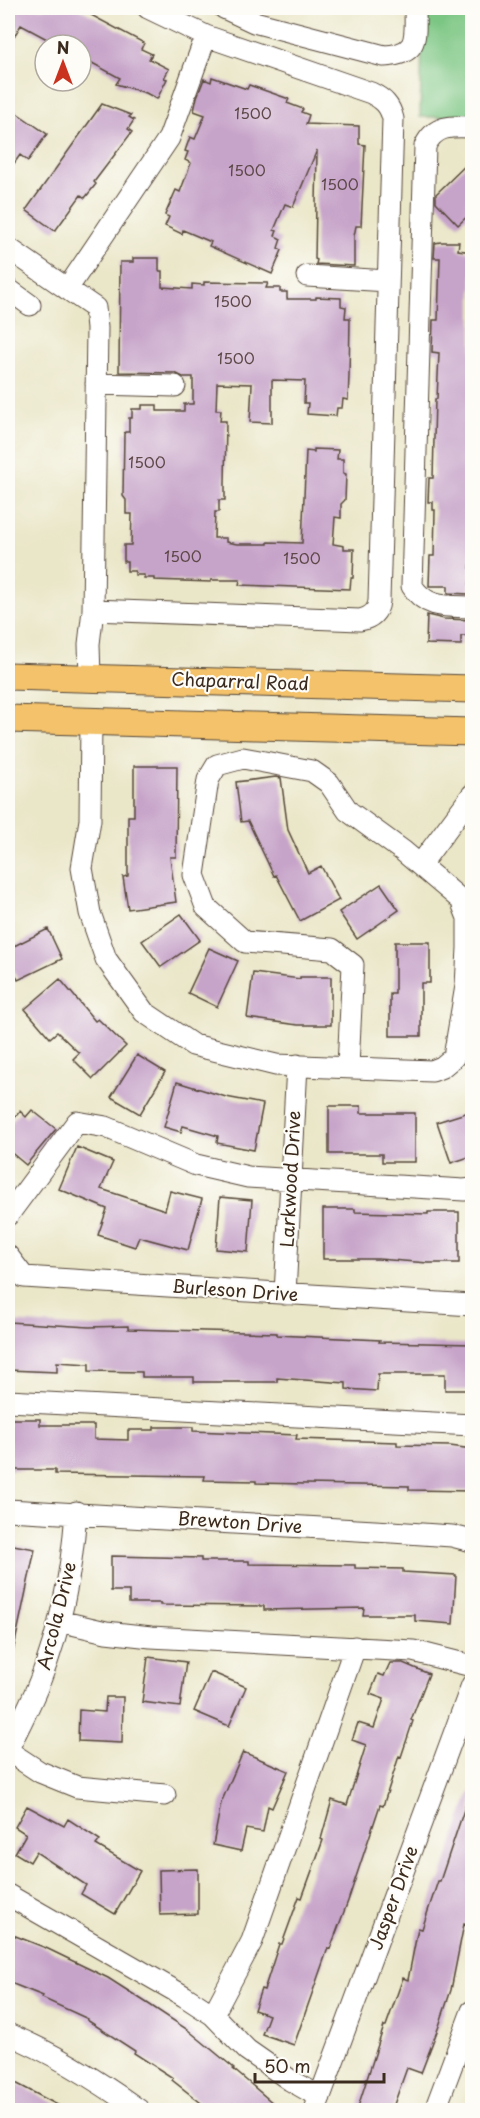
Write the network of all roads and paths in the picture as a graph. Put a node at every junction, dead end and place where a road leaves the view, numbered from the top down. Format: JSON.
{"nodes":[{"id":1,"x":148,"y":8,"type":"edge"},
{"id":2,"x":224,"y":8,"type":"edge"},
{"id":3,"x":415,"y":8,"type":"edge"},
{"id":4,"x":206,"y":36,"type":"junction"},
{"id":5,"x":472,"y":127,"type":"edge"},
{"id":6,"x":8,"y":248,"type":"edge"},
{"id":7,"x":307,"y":276,"type":"dead end"},
{"id":8,"x":388,"y":281,"type":"junction"},
{"id":9,"x":8,"y":289,"type":"edge"},
{"id":10,"x":67,"y":289,"type":"junction"},
{"id":11,"x":30,"y":305,"type":"dead end"},
{"id":12,"x":96,"y":384,"type":"junction"},
{"id":13,"x":175,"y":386,"type":"dead end"},
{"id":14,"x":472,"y":607,"type":"edge"},
{"id":15,"x":93,"y":610,"type":"junction"},
{"id":16,"x":8,"y":676,"type":"edge"},
{"id":17,"x":90,"y":677,"type":"junction"},
{"id":18,"x":472,"y":690,"type":"edge"},
{"id":19,"x":8,"y":719,"type":"edge"},
{"id":20,"x":91,"y":721,"type":"junction"},
{"id":21,"x":472,"y":732,"type":"edge"},
{"id":22,"x":472,"y":795,"type":"edge"},
{"id":23,"x":420,"y":866,"type":"junction"},
{"id":24,"x":297,"y":1065,"type":"junction"},
{"id":25,"x":348,"y":1067,"type":"junction"},
{"id":26,"x":291,"y":1179,"type":"junction"},
{"id":27,"x":472,"y":1189,"type":"edge"},
{"id":28,"x":8,"y":1215,"type":"edge"},
{"id":29,"x":8,"y":1256,"type":"edge"},
{"id":30,"x":285,"y":1294,"type":"junction"},
{"id":31,"x":472,"y":1305,"type":"edge"},
{"id":32,"x":8,"y":1401,"type":"edge"},
{"id":33,"x":472,"y":1425,"type":"edge"},
{"id":34,"x":8,"y":1510,"type":"edge"},
{"id":35,"x":76,"y":1512,"type":"junction"},
{"id":36,"x":472,"y":1541,"type":"edge"},
{"id":37,"x":59,"y":1621,"type":"junction"},
{"id":38,"x":355,"y":1647,"type":"junction"},
{"id":39,"x":472,"y":1666,"type":"edge"},
{"id":40,"x":472,"y":1685,"type":"edge"},
{"id":41,"x":8,"y":1750,"type":"edge"},
{"id":42,"x":165,"y":1795,"type":"dead end"},
{"id":43,"x":8,"y":1895,"type":"edge"},
{"id":44,"x":472,"y":2011,"type":"edge"},
{"id":45,"x":213,"y":2015,"type":"junction"},
{"id":46,"x":8,"y":2034,"type":"edge"},
{"id":47,"x":318,"y":2104,"type":"edge"},
{"id":48,"x":139,"y":2110,"type":"edge"},
{"id":49,"x":435,"y":2110,"type":"edge"}],
"edges":[{"from":1,"to":4,"type":"street"},
{"from":2,"to":3,"type":"street"},
{"from":4,"to":8,"type":"street"},
{"from":4,"to":10,"type":"street"},
{"from":5,"to":14,"type":"street"},
{"from":6,"to":10,"type":"street"},
{"from":7,"to":8,"type":"street"},
{"from":8,"to":15,"type":"street"},
{"from":9,"to":11,"type":"street"},
{"from":10,"to":12,"type":"street"},
{"from":12,"to":13,"type":"street"},
{"from":12,"to":15,"type":"street"},
{"from":15,"to":17,"type":"street"},
{"from":16,"to":17,"type":"main road","name":"Chaparral Road"},
{"from":17,"to":18,"type":"main road","name":"Chaparral Road"},
{"from":17,"to":20,"type":"main road"},
{"from":19,"to":20,"type":"main road"},
{"from":20,"to":21,"type":"main road"},
{"from":20,"to":24,"type":"street"},
{"from":22,"to":23,"type":"street"},
{"from":23,"to":25,"type":"street"},
{"from":23,"to":25,"type":"street"},
{"from":24,"to":25,"type":"street"},
{"from":24,"to":26,"type":"street","name":"Larkwood Drive"},
{"from":26,"to":27,"type":"street"},
{"from":26,"to":28,"type":"street"},
{"from":26,"to":30,"type":"street","name":"Larkwood Drive"},
{"from":29,"to":30,"type":"street","name":"Burleson Drive"},
{"from":30,"to":31,"type":"street","name":"Burleson Drive"},
{"from":32,"to":33,"type":"street"},
{"from":34,"to":35,"type":"street","name":"Brewton Drive"},
{"from":35,"to":36,"type":"street","name":"Brewton Drive"},
{"from":35,"to":37,"type":"street","name":"Arcola Drive"},
{"from":37,"to":38,"type":"street"},
{"from":37,"to":41,"type":"street","name":"Arcola Drive"},
{"from":38,"to":39,"type":"street"},
{"from":38,"to":45,"type":"street"},
{"from":40,"to":47,"type":"street","name":"Jasper Drive"},
{"from":41,"to":42,"type":"street"},
{"from":43,"to":45,"type":"street"},
{"from":44,"to":49,"type":"street"},
{"from":45,"to":47,"type":"street"},
{"from":46,"to":48,"type":"street"}]}
